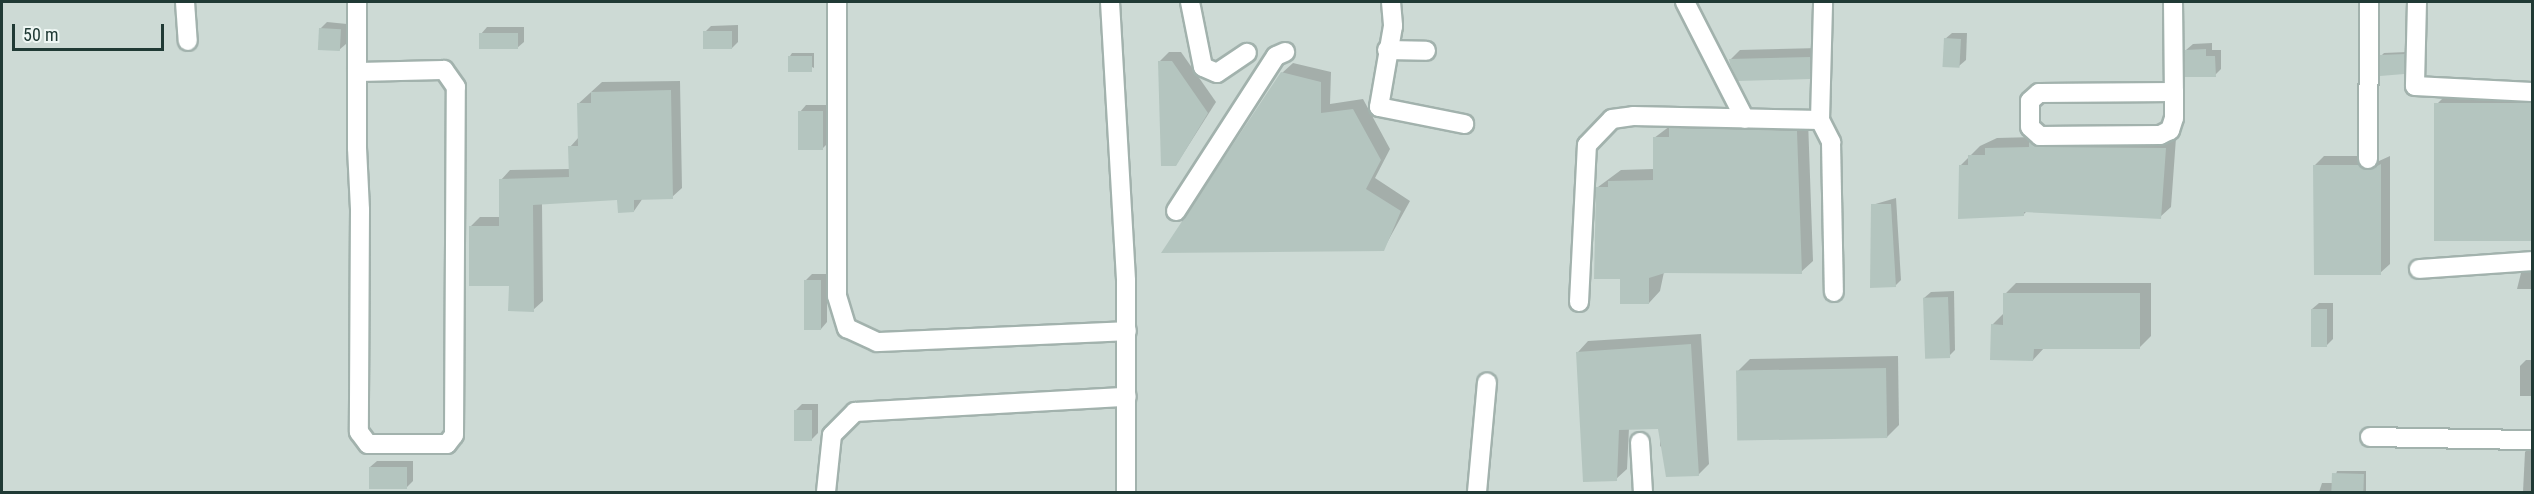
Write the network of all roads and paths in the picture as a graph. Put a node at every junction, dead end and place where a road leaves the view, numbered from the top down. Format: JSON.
{"nodes":[{"id":1,"x":185,"y":2,"type":"edge"},
{"id":2,"x":357,"y":2,"type":"edge"},
{"id":3,"x":837,"y":2,"type":"edge"},
{"id":4,"x":1110,"y":2,"type":"edge"},
{"id":5,"x":1190,"y":2,"type":"edge"},
{"id":6,"x":1391,"y":2,"type":"edge"},
{"id":7,"x":1685,"y":2,"type":"edge"},
{"id":8,"x":1823,"y":2,"type":"edge"},
{"id":9,"x":2173,"y":2,"type":"edge"},
{"id":10,"x":2369,"y":2,"type":"edge"},
{"id":11,"x":2417,"y":2,"type":"edge"},
{"id":12,"x":188,"y":41,"type":"dead end"},
{"id":13,"x":1387,"y":51,"type":"junction"},
{"id":14,"x":1426,"y":51,"type":"dead end"},
{"id":15,"x":1285,"y":52,"type":"dead end"},
{"id":16,"x":1247,"y":53,"type":"dead end"},
{"id":17,"x":357,"y":72,"type":"junction"},
{"id":18,"x":2174,"y":92,"type":"junction"},
{"id":19,"x":2532,"y":92,"type":"edge"},
{"id":20,"x":1746,"y":119,"type":"junction"},
{"id":21,"x":1820,"y":120,"type":"junction"},
{"id":22,"x":1464,"y":124,"type":"dead end"},
{"id":23,"x":2368,"y":159,"type":"dead end"},
{"id":24,"x":1176,"y":211,"type":"dead end"},
{"id":25,"x":2532,"y":261,"type":"edge"},
{"id":26,"x":2419,"y":269,"type":"dead end"},
{"id":27,"x":1834,"y":292,"type":"dead end"},
{"id":28,"x":1579,"y":302,"type":"dead end"},
{"id":29,"x":1127,"y":331,"type":"junction"},
{"id":30,"x":1486,"y":382,"type":"dead end"},
{"id":31,"x":1127,"y":397,"type":"junction"},
{"id":32,"x":2370,"y":437,"type":"dead end"},
{"id":33,"x":2532,"y":440,"type":"edge"},
{"id":34,"x":1640,"y":442,"type":"dead end"},
{"id":35,"x":826,"y":492,"type":"edge"},
{"id":36,"x":1126,"y":492,"type":"edge"},
{"id":37,"x":1477,"y":492,"type":"edge"},
{"id":38,"x":1643,"y":492,"type":"edge"}],
"edges":[{"from":1,"to":12,"type":"lane"},
{"from":2,"to":17,"type":"lane"},
{"from":3,"to":29,"type":"lane"},
{"from":4,"to":29,"type":"lane"},
{"from":5,"to":16,"type":"lane"},
{"from":6,"to":13,"type":"lane"},
{"from":7,"to":20,"type":"lane"},
{"from":8,"to":21,"type":"lane"},
{"from":9,"to":18,"type":"lane"},
{"from":10,"to":23,"type":"lane"},
{"from":11,"to":19,"type":"lane"},
{"from":13,"to":14,"type":"lane"},
{"from":13,"to":22,"type":"lane"},
{"from":15,"to":24,"type":"lane"},
{"from":17,"to":17,"type":"lane"},
{"from":18,"to":18,"type":"lane"},
{"from":20,"to":21,"type":"lane"},
{"from":20,"to":28,"type":"lane"},
{"from":21,"to":27,"type":"lane"},
{"from":25,"to":26,"type":"lane"},
{"from":29,"to":31,"type":"lane"},
{"from":30,"to":37,"type":"lane"},
{"from":31,"to":35,"type":"lane"},
{"from":31,"to":36,"type":"lane"},
{"from":32,"to":33,"type":"lane"},
{"from":34,"to":38,"type":"lane"}]}
